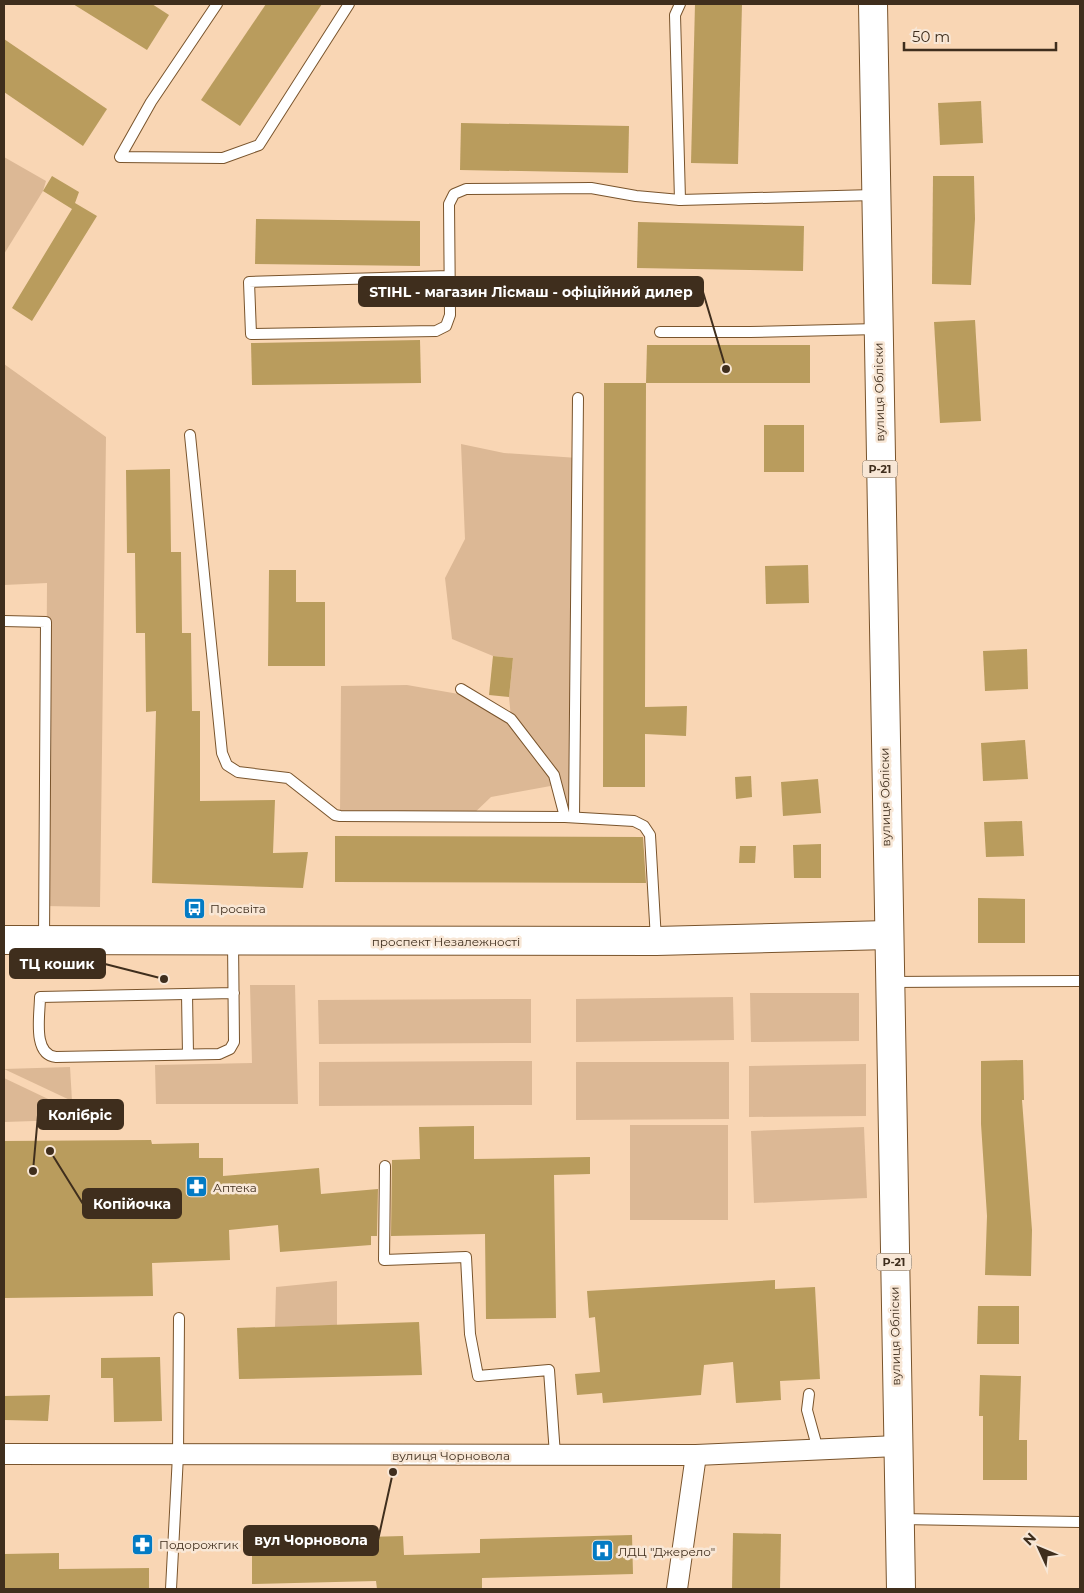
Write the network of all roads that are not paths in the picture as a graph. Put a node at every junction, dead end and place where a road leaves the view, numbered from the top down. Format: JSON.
{"nodes":[{"id":1,"x":217,"y":4,"type":"edge"},
{"id":2,"x":349,"y":4,"type":"edge"},
{"id":3,"x":680,"y":4,"type":"edge"},
{"id":4,"x":873,"y":4,"type":"edge"},
{"id":5,"x":875,"y":195,"type":"junction"},
{"id":6,"x":680,"y":200,"type":"junction"},
{"id":7,"x":449,"y":276,"type":"junction"},
{"id":8,"x":878,"y":329,"type":"junction"},
{"id":9,"x":660,"y":332,"type":"dead end"},
{"id":10,"x":578,"y":398,"type":"dead end"},
{"id":11,"x":190,"y":435,"type":"dead end"},
{"id":12,"x":4,"y":621,"type":"edge"},
{"id":13,"x":462,"y":689,"type":"dead end"},
{"id":14,"x":570,"y":817,"type":"junction"},
{"id":15,"x":888,"y":935,"type":"junction"},
{"id":16,"x":4,"y":940,"type":"edge"},
{"id":17,"x":44,"y":940,"type":"junction"},
{"id":18,"x":233,"y":941,"type":"junction"},
{"id":19,"x":656,"y":941,"type":"junction"},
{"id":20,"x":889,"y":982,"type":"junction"},
{"id":21,"x":1080,"y":982,"type":"edge"},
{"id":22,"x":234,"y":993,"type":"junction"},
{"id":23,"x":187,"y":994,"type":"junction"},
{"id":24,"x":188,"y":1054,"type":"junction"},
{"id":25,"x":385,"y":1166,"type":"dead end"},
{"id":26,"x":178,"y":1318,"type":"dead end"},
{"id":27,"x":809,"y":1394,"type":"dead end"},
{"id":28,"x":897,"y":1446,"type":"junction"},
{"id":29,"x":818,"y":1450,"type":"junction"},
{"id":30,"x":4,"y":1454,"type":"edge"},
{"id":31,"x":178,"y":1455,"type":"junction"},
{"id":32,"x":555,"y":1455,"type":"junction"},
{"id":33,"x":696,"y":1455,"type":"junction"},
{"id":34,"x":899,"y":1519,"type":"junction"},
{"id":35,"x":1080,"y":1522,"type":"edge"},
{"id":36,"x":172,"y":1589,"type":"edge"},
{"id":37,"x":677,"y":1589,"type":"edge"},
{"id":38,"x":901,"y":1589,"type":"edge"}],
"edges":[{"from":1,"to":2,"type":"lane"},
{"from":3,"to":6,"type":"lane"},
{"from":4,"to":5,"type":"main road","name":"вулиця Обліски","number":"Р-21"},
{"from":5,"to":6,"type":"lane"},
{"from":5,"to":8,"type":"main road","name":"вулиця Обліски","number":"Р-21"},
{"from":6,"to":7,"type":"lane"},
{"from":7,"to":7,"type":"lane"},
{"from":8,"to":9,"type":"lane"},
{"from":8,"to":15,"type":"main road","name":"вулиця Обліски","number":"Р-21"},
{"from":10,"to":14,"type":"lane"},
{"from":11,"to":14,"type":"lane"},
{"from":12,"to":17,"type":"lane"},
{"from":13,"to":14,"type":"lane"},
{"from":14,"to":19,"type":"lane"},
{"from":15,"to":19,"type":"main road","name":"проспект Незалежності"},
{"from":15,"to":20,"type":"main road","name":"вулиця Обліски","number":"Р-21"},
{"from":16,"to":17,"type":"main road","name":"проспект Незалежності"},
{"from":17,"to":18,"type":"main road","name":"проспект Незалежності"},
{"from":18,"to":19,"type":"main road","name":"проспект Незалежності"},
{"from":18,"to":22,"type":"lane"},
{"from":20,"to":21,"type":"lane"},
{"from":20,"to":28,"type":"main road","name":"вулиця Обліски","number":"Р-21"},
{"from":22,"to":23,"type":"lane"},
{"from":22,"to":24,"type":"lane"},
{"from":23,"to":24,"type":"lane"},
{"from":23,"to":24,"type":"lane"},
{"from":25,"to":32,"type":"lane"},
{"from":26,"to":31,"type":"lane"},
{"from":27,"to":29,"type":"lane"},
{"from":28,"to":29,"type":"street","name":"вулиця Чорновола"},
{"from":28,"to":34,"type":"main road","name":"вулиця Обліски","number":"Р-21"},
{"from":29,"to":33,"type":"street","name":"вулиця Чорновола"},
{"from":30,"to":31,"type":"street","name":"вулиця Чорновола"},
{"from":31,"to":32,"type":"street","name":"вулиця Чорновола"},
{"from":31,"to":36,"type":"lane"},
{"from":32,"to":33,"type":"street","name":"вулиця Чорновола"},
{"from":33,"to":37,"type":"street"},
{"from":34,"to":35,"type":"lane"},
{"from":34,"to":38,"type":"main road","name":"вулиця Обліски","number":"Р-21"}]}
